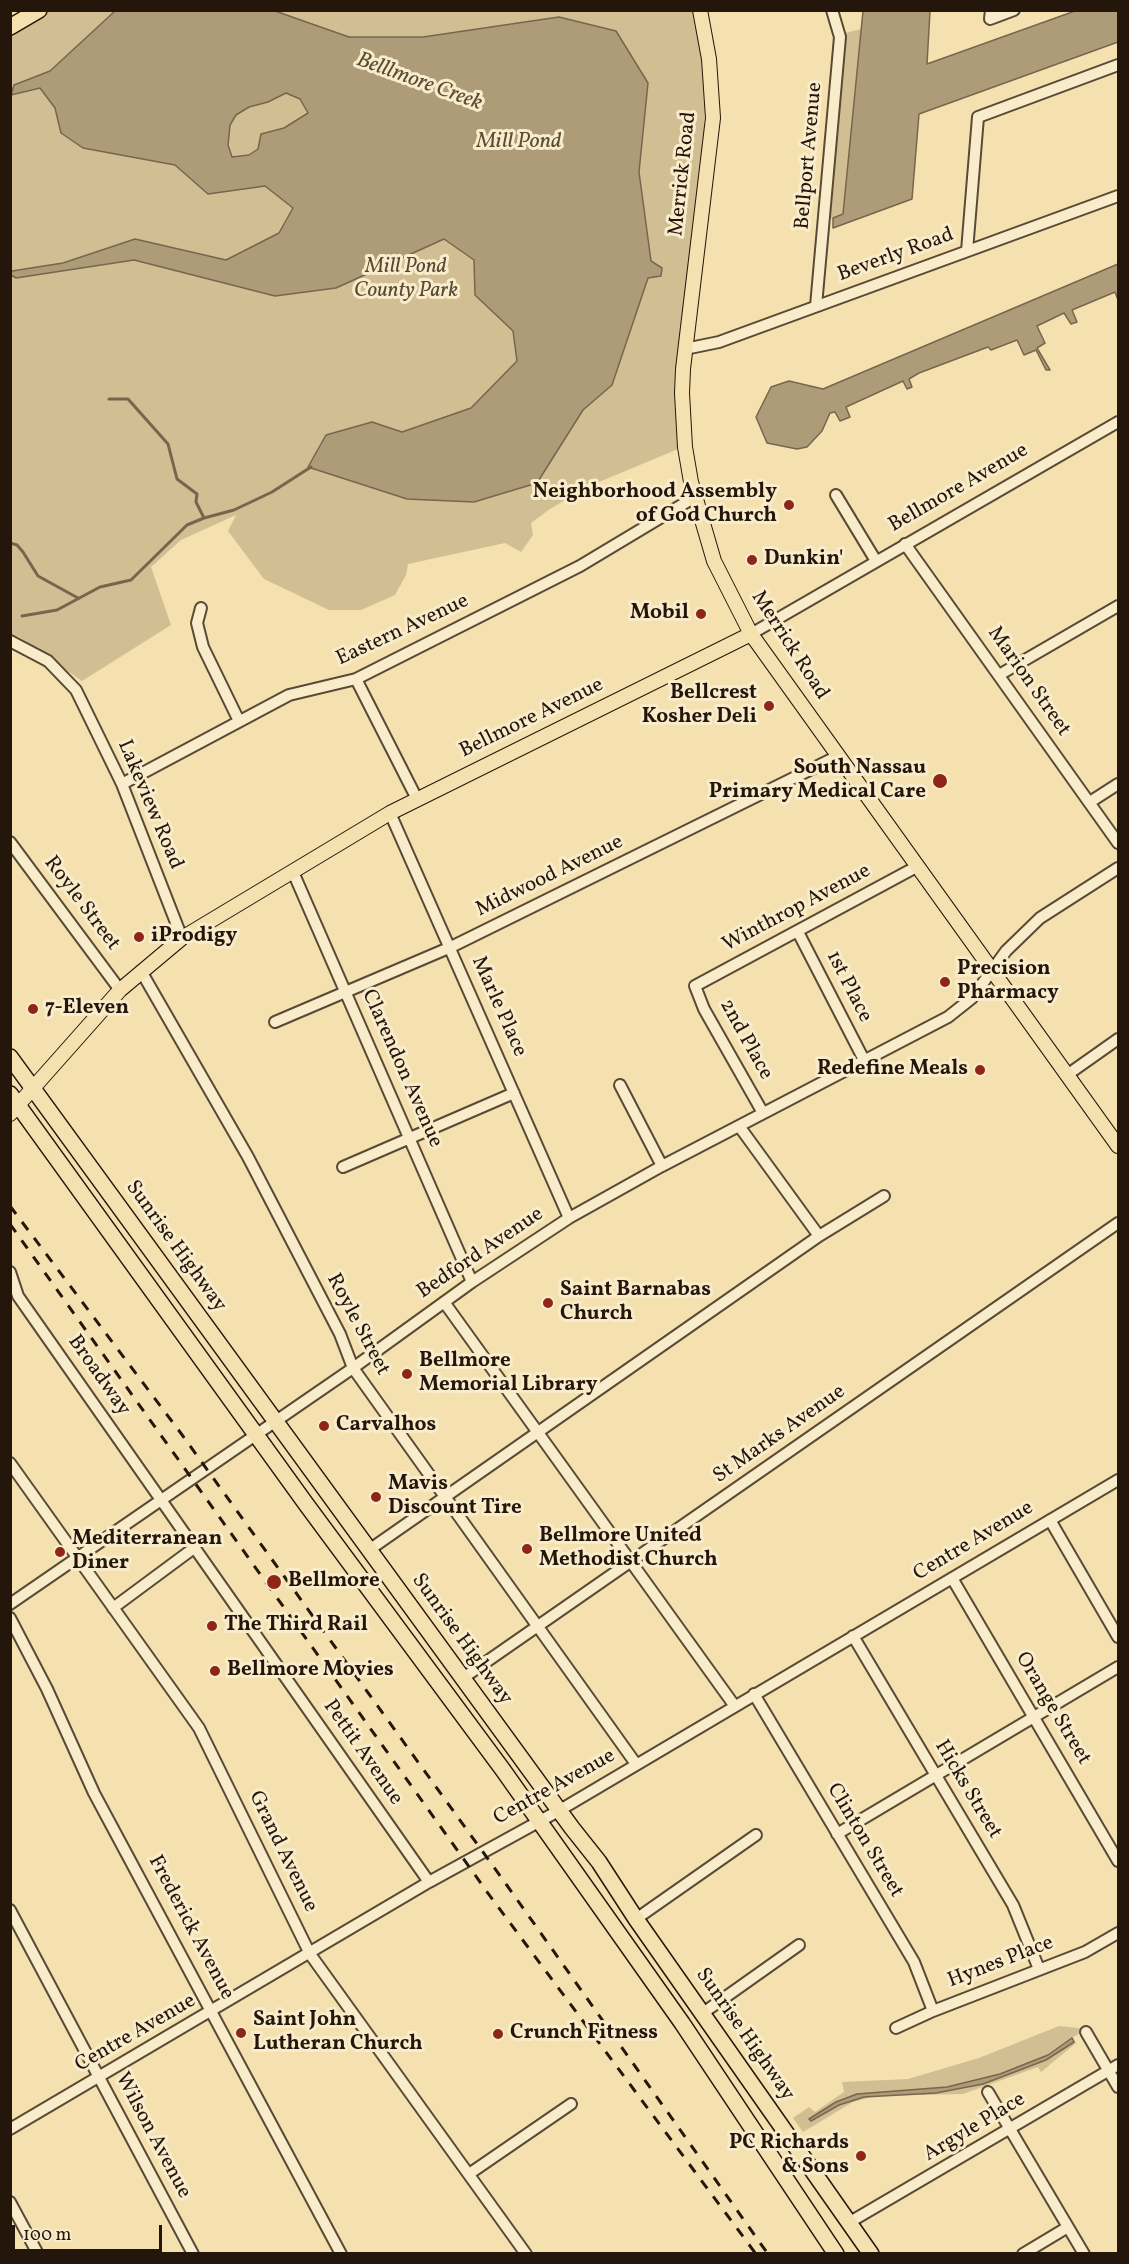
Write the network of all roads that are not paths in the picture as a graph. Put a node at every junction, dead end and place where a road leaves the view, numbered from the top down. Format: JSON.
{"nodes":[{"id":1,"x":39,"y":10,"type":"edge"},
{"id":2,"x":700,"y":10,"type":"edge"},
{"id":3,"x":832,"y":10,"type":"edge"},
{"id":4,"x":991,"y":10,"type":"edge"},
{"id":5,"x":1014,"y":10,"type":"edge"},
{"id":6,"x":10,"y":27,"type":"edge"},
{"id":7,"x":1119,"y":65,"type":"edge"},
{"id":8,"x":1119,"y":196,"type":"edge"},
{"id":9,"x":967,"y":250,"type":"junction"},
{"id":10,"x":816,"y":306,"type":"junction"},
{"id":11,"x":685,"y":349,"type":"junction"},
{"id":12,"x":1119,"y":422,"type":"edge"},
{"id":13,"x":836,"y":495,"type":"dead end"},
{"id":14,"x":694,"y":497,"type":"junction"},
{"id":15,"x":905,"y":544,"type":"junction"},
{"id":16,"x":876,"y":561,"type":"junction"},
{"id":17,"x":1119,"y":606,"type":"edge"},
{"id":18,"x":201,"y":608,"type":"dead end"},
{"id":19,"x":751,"y":634,"type":"junction"},
{"id":20,"x":10,"y":641,"type":"edge"},
{"id":21,"x":999,"y":675,"type":"junction"},
{"id":22,"x":356,"y":679,"type":"junction"},
{"id":23,"x":238,"y":721,"type":"junction"},
{"id":24,"x":838,"y":756,"type":"junction"},
{"id":25,"x":122,"y":784,"type":"junction"},
{"id":26,"x":1119,"y":784,"type":"edge"},
{"id":27,"x":417,"y":799,"type":"junction"},
{"id":28,"x":1090,"y":802,"type":"junction"},
{"id":29,"x":390,"y":813,"type":"junction"},
{"id":30,"x":10,"y":842,"type":"edge"},
{"id":31,"x":1119,"y":843,"type":"edge"},
{"id":32,"x":918,"y":867,"type":"junction"},
{"id":33,"x":1119,"y":868,"type":"edge"},
{"id":34,"x":293,"y":872,"type":"junction"},
{"id":35,"x":798,"y":932,"type":"junction"},
{"id":36,"x":182,"y":938,"type":"junction"},
{"id":37,"x":451,"y":947,"type":"junction"},
{"id":38,"x":141,"y":971,"type":"junction"},
{"id":39,"x":993,"y":971,"type":"junction"},
{"id":40,"x":695,"y":986,"type":"joint"},
{"id":41,"x":120,"y":990,"type":"junction"},
{"id":42,"x":346,"y":992,"type":"junction"},
{"id":43,"x":275,"y":1022,"type":"dead end"},
{"id":44,"x":1119,"y":1039,"type":"edge"},
{"id":45,"x":10,"y":1056,"type":"edge"},
{"id":46,"x":864,"y":1060,"type":"junction"},
{"id":47,"x":1067,"y":1075,"type":"junction"},
{"id":48,"x":620,"y":1085,"type":"dead end"},
{"id":49,"x":33,"y":1087,"type":"junction"},
{"id":50,"x":514,"y":1093,"type":"junction"},
{"id":51,"x":13,"y":1104,"type":"edge"},
{"id":52,"x":763,"y":1113,"type":"junction"},
{"id":53,"x":739,"y":1126,"type":"junction"},
{"id":54,"x":410,"y":1139,"type":"junction"},
{"id":55,"x":1119,"y":1146,"type":"edge"},
{"id":56,"x":662,"y":1166,"type":"junction"},
{"id":57,"x":343,"y":1167,"type":"dead end"},
{"id":58,"x":884,"y":1196,"type":"dead end"},
{"id":59,"x":569,"y":1218,"type":"junction"},
{"id":60,"x":1119,"y":1223,"type":"edge"},
{"id":61,"x":819,"y":1236,"type":"junction"},
{"id":62,"x":10,"y":1272,"type":"edge"},
{"id":63,"x":472,"y":1282,"type":"junction"},
{"id":64,"x":444,"y":1302,"type":"junction"},
{"id":65,"x":353,"y":1368,"type":"junction"},
{"id":66,"x":275,"y":1421,"type":"junction"},
{"id":67,"x":538,"y":1432,"type":"junction"},
{"id":68,"x":256,"y":1434,"type":"junction"},
{"id":69,"x":10,"y":1463,"type":"edge"},
{"id":70,"x":1119,"y":1480,"type":"edge"},
{"id":71,"x":444,"y":1497,"type":"junction"},
{"id":72,"x":160,"y":1500,"type":"junction"},
{"id":73,"x":1050,"y":1520,"type":"junction"},
{"id":74,"x":194,"y":1548,"type":"junction"},
{"id":75,"x":369,"y":1550,"type":"junction"},
{"id":76,"x":77,"y":1557,"type":"junction"},
{"id":77,"x":631,"y":1563,"type":"junction"},
{"id":78,"x":952,"y":1578,"type":"junction"},
{"id":79,"x":10,"y":1604,"type":"edge"},
{"id":80,"x":113,"y":1608,"type":"junction"},
{"id":81,"x":10,"y":1618,"type":"edge"},
{"id":82,"x":538,"y":1627,"type":"junction"},
{"id":83,"x":853,"y":1636,"type":"junction"},
{"id":84,"x":1119,"y":1637,"type":"edge"},
{"id":85,"x":1119,"y":1667,"type":"edge"},
{"id":86,"x":463,"y":1678,"type":"junction"},
{"id":87,"x":754,"y":1694,"type":"junction"},
{"id":88,"x":734,"y":1705,"type":"junction"},
{"id":89,"x":1034,"y":1717,"type":"junction"},
{"id":90,"x":636,"y":1764,"type":"junction"},
{"id":91,"x":935,"y":1776,"type":"junction"},
{"id":92,"x":560,"y":1810,"type":"junction"},
{"id":93,"x":538,"y":1821,"type":"junction"},
{"id":94,"x":837,"y":1834,"type":"junction"},
{"id":95,"x":756,"y":1835,"type":"dead end"},
{"id":96,"x":1118,"y":1856,"type":"edge"},
{"id":97,"x":429,"y":1882,"type":"junction"},
{"id":98,"x":10,"y":1910,"type":"edge"},
{"id":99,"x":636,"y":1919,"type":"junction"},
{"id":100,"x":1119,"y":1933,"type":"edge"},
{"id":101,"x":799,"y":1945,"type":"dead end"},
{"id":102,"x":310,"y":1954,"type":"junction"},
{"id":103,"x":1039,"y":1969,"type":"junction"},
{"id":104,"x":213,"y":2011,"type":"junction"},
{"id":105,"x":933,"y":2011,"type":"junction"},
{"id":106,"x":703,"y":2013,"type":"junction"},
{"id":107,"x":896,"y":2028,"type":"dead end"},
{"id":108,"x":1086,"y":2032,"type":"dead end"},
{"id":109,"x":1114,"y":2068,"type":"edge"},
{"id":110,"x":99,"y":2078,"type":"junction"},
{"id":111,"x":1119,"y":2087,"type":"edge"},
{"id":112,"x":988,"y":2092,"type":"dead end"},
{"id":113,"x":571,"y":2104,"type":"dead end"},
{"id":114,"x":10,"y":2129,"type":"edge"},
{"id":115,"x":1010,"y":2129,"type":"junction"},
{"id":116,"x":469,"y":2174,"type":"junction"},
{"id":117,"x":10,"y":2202,"type":"edge"},
{"id":118,"x":850,"y":2222,"type":"junction"},
{"id":119,"x":1068,"y":2227,"type":"junction"},
{"id":120,"x":38,"y":2253,"type":"edge"},
{"id":121,"x":193,"y":2253,"type":"edge"},
{"id":122,"x":341,"y":2253,"type":"edge"},
{"id":123,"x":526,"y":2253,"type":"edge"},
{"id":124,"x":836,"y":2253,"type":"edge"},
{"id":125,"x":871,"y":2253,"type":"edge"},
{"id":126,"x":1023,"y":2253,"type":"edge"},
{"id":127,"x":1084,"y":2253,"type":"edge"}],
"edges":[{"from":1,"to":6,"type":"highway"},
{"from":2,"to":11,"type":"main road","name":"Merrick Road"},
{"from":3,"to":10,"type":"street","name":"Bellport Avenue"},
{"from":4,"to":5,"type":"street"},
{"from":7,"to":9,"type":"street"},
{"from":8,"to":9,"type":"street","name":"Beverly Road"},
{"from":9,"to":10,"type":"street","name":"Beverly Road"},
{"from":10,"to":11,"type":"street","name":"Beverly Road"},
{"from":11,"to":14,"type":"main road","name":"Merrick Road"},
{"from":12,"to":15,"type":"street","name":"Bellmore Avenue"},
{"from":13,"to":16,"type":"street"},
{"from":14,"to":19,"type":"main road","name":"Merrick Road"},
{"from":14,"to":22,"type":"street","name":"Eastern Avenue"},
{"from":15,"to":16,"type":"street","name":"Bellmore Avenue"},
{"from":15,"to":21,"type":"street","name":"Marion Street"},
{"from":16,"to":19,"type":"street","name":"Bellmore Avenue"},
{"from":17,"to":21,"type":"street"},
{"from":18,"to":23,"type":"street"},
{"from":19,"to":24,"type":"main road","name":"Merrick Road"},
{"from":19,"to":27,"type":"main road","name":"Bellmore Avenue"},
{"from":20,"to":25,"type":"street","name":"Lakeview Road"},
{"from":21,"to":28,"type":"street","name":"Marion Street"},
{"from":22,"to":23,"type":"street","name":"Eastern Avenue"},
{"from":22,"to":27,"type":"street"},
{"from":23,"to":25,"type":"street","name":"Eastern Avenue"},
{"from":24,"to":32,"type":"main road","name":"Merrick Road"},
{"from":24,"to":37,"type":"street","name":"Midwood Avenue"},
{"from":25,"to":36,"type":"street","name":"Lakeview Road"},
{"from":26,"to":28,"type":"street"},
{"from":27,"to":29,"type":"main road","name":"Bellmore Avenue"},
{"from":28,"to":31,"type":"street","name":"Marion Street"},
{"from":29,"to":34,"type":"main road","name":"Bellmore Avenue"},
{"from":29,"to":37,"type":"street","name":"Marle Place"},
{"from":30,"to":41,"type":"street","name":"Royle Street"},
{"from":32,"to":35,"type":"street","name":"Winthrop Avenue"},
{"from":32,"to":39,"type":"main road","name":"Merrick Road"},
{"from":33,"to":39,"type":"street","name":"Bedford Avenue"},
{"from":34,"to":36,"type":"main road","name":"Bellmore Avenue"},
{"from":34,"to":42,"type":"street","name":"Clarendon Avenue"},
{"from":35,"to":40,"type":"street","name":"Winthrop Avenue"},
{"from":35,"to":46,"type":"street","name":"1st Place"},
{"from":36,"to":38,"type":"main road","name":"Bellmore Avenue"},
{"from":37,"to":42,"type":"street","name":"Midwood Avenue"},
{"from":37,"to":50,"type":"street","name":"Marle Place"},
{"from":38,"to":41,"type":"main road","name":"Bellmore Avenue"},
{"from":38,"to":65,"type":"street","name":"Royle Street"},
{"from":39,"to":46,"type":"street","name":"Bedford Avenue"},
{"from":39,"to":47,"type":"main road","name":"Merrick Road"},
{"from":40,"to":52,"type":"street","name":"2nd Place"},
{"from":41,"to":49,"type":"main road","name":"Bellmore Avenue"},
{"from":42,"to":43,"type":"street","name":"Midwood Avenue"},
{"from":42,"to":54,"type":"street","name":"Clarendon Avenue"},
{"from":44,"to":47,"type":"street"},
{"from":45,"to":49,"type":"highway","name":"Sunrise Highway"},
{"from":46,"to":52,"type":"street","name":"Bedford Avenue"},
{"from":47,"to":55,"type":"main road","name":"Merrick Road"},
{"from":48,"to":56,"type":"street"},
{"from":49,"to":51,"type":"main road","name":"Bellmore Avenue"},
{"from":49,"to":66,"type":"highway","name":"Sunrise Highway"},
{"from":50,"to":54,"type":"street"},
{"from":50,"to":59,"type":"street","name":"Marle Place"},
{"from":51,"to":68,"type":"highway","name":"Sunrise Highway"},
{"from":52,"to":53,"type":"street","name":"Bedford Avenue"},
{"from":53,"to":56,"type":"street","name":"Bedford Avenue"},
{"from":53,"to":61,"type":"street"},
{"from":54,"to":57,"type":"street"},
{"from":54,"to":63,"type":"street","name":"Clarendon Avenue"},
{"from":56,"to":59,"type":"street","name":"Bedford Avenue"},
{"from":58,"to":61,"type":"street"},
{"from":59,"to":63,"type":"street","name":"Bedford Avenue"},
{"from":60,"to":77,"type":"street","name":"St Marks Avenue"},
{"from":61,"to":67,"type":"street"},
{"from":62,"to":72,"type":"street","name":"Broadway"},
{"from":63,"to":64,"type":"street","name":"Bedford Avenue"},
{"from":64,"to":65,"type":"street","name":"Bedford Avenue"},
{"from":64,"to":67,"type":"street"},
{"from":65,"to":66,"type":"street","name":"Bedford Avenue"},
{"from":65,"to":71,"type":"street","name":"Royle Street"},
{"from":66,"to":68,"type":"street","name":"Bedford Avenue"},
{"from":66,"to":75,"type":"highway","name":"Sunrise Highway"},
{"from":67,"to":71,"type":"street"},
{"from":67,"to":77,"type":"street"},
{"from":68,"to":72,"type":"street","name":"Bedford Avenue"},
{"from":68,"to":93,"type":"highway","name":"Sunrise Highway"},
{"from":69,"to":76,"type":"street","name":"Grand Avenue"},
{"from":70,"to":73,"type":"street","name":"Centre Avenue"},
{"from":71,"to":75,"type":"street"},
{"from":71,"to":82,"type":"street","name":"Royle Street"},
{"from":72,"to":74,"type":"street","name":"Pettit Avenue"},
{"from":72,"to":76,"type":"street","name":"Bedford Avenue"},
{"from":73,"to":78,"type":"street","name":"Centre Avenue"},
{"from":73,"to":84,"type":"street"},
{"from":74,"to":80,"type":"street"},
{"from":74,"to":97,"type":"street","name":"Pettit Avenue"},
{"from":75,"to":86,"type":"highway","name":"Sunrise Highway"},
{"from":76,"to":79,"type":"street","name":"Bedford Avenue"},
{"from":76,"to":80,"type":"street","name":"Grand Avenue"},
{"from":77,"to":82,"type":"street","name":"St Marks Avenue"},
{"from":77,"to":88,"type":"street"},
{"from":78,"to":83,"type":"street","name":"Centre Avenue"},
{"from":78,"to":89,"type":"street","name":"Orange Street"},
{"from":80,"to":102,"type":"street","name":"Grand Avenue"},
{"from":81,"to":104,"type":"street","name":"Frederick Avenue"},
{"from":82,"to":86,"type":"street","name":"St Marks Avenue"},
{"from":82,"to":90,"type":"street","name":"Royle Street"},
{"from":83,"to":87,"type":"street","name":"Centre Avenue"},
{"from":83,"to":91,"type":"street","name":"Hicks Street"},
{"from":85,"to":89,"type":"street"},
{"from":86,"to":92,"type":"highway","name":"Sunrise Highway"},
{"from":87,"to":88,"type":"street","name":"Centre Avenue"},
{"from":87,"to":94,"type":"street","name":"Clinton Street"},
{"from":88,"to":90,"type":"street","name":"Centre Avenue"},
{"from":89,"to":91,"type":"street"},
{"from":89,"to":96,"type":"street","name":"Orange Street"},
{"from":90,"to":92,"type":"street","name":"Centre Avenue"},
{"from":91,"to":94,"type":"street"},
{"from":91,"to":103,"type":"street","name":"Hicks Street"},
{"from":92,"to":93,"type":"street","name":"Centre Avenue"},
{"from":92,"to":99,"type":"highway","name":"Sunrise Highway"},
{"from":93,"to":97,"type":"street","name":"Centre Avenue"},
{"from":93,"to":124,"type":"highway","name":"Sunrise Highway"},
{"from":94,"to":105,"type":"street","name":"Clinton Street"},
{"from":95,"to":99,"type":"street"},
{"from":97,"to":102,"type":"street","name":"Centre Avenue"},
{"from":98,"to":110,"type":"street","name":"Wilson Avenue"},
{"from":99,"to":106,"type":"highway","name":"Sunrise Highway"},
{"from":100,"to":103,"type":"street","name":"Hynes Place"},
{"from":101,"to":106,"type":"street"},
{"from":102,"to":104,"type":"street","name":"Centre Avenue"},
{"from":102,"to":116,"type":"street","name":"Grand Avenue"},
{"from":103,"to":105,"type":"street","name":"Hynes Place"},
{"from":104,"to":110,"type":"street","name":"Centre Avenue"},
{"from":104,"to":122,"type":"street","name":"Frederick Avenue"},
{"from":105,"to":107,"type":"street","name":"Hynes Place"},
{"from":106,"to":118,"type":"highway","name":"Sunrise Highway"},
{"from":108,"to":109,"type":"street"},
{"from":109,"to":111,"type":"street"},
{"from":109,"to":115,"type":"street","name":"Argyle Place"},
{"from":110,"to":114,"type":"street","name":"Centre Avenue"},
{"from":110,"to":121,"type":"street","name":"Wilson Avenue"},
{"from":112,"to":115,"type":"street"},
{"from":113,"to":116,"type":"street"},
{"from":115,"to":118,"type":"street","name":"Argyle Place"},
{"from":115,"to":119,"type":"street"},
{"from":116,"to":123,"type":"street","name":"Grand Avenue"},
{"from":117,"to":120,"type":"street"},
{"from":118,"to":125,"type":"highway","name":"Sunrise Highway"},
{"from":119,"to":126,"type":"street"},
{"from":119,"to":127,"type":"street"}]}
